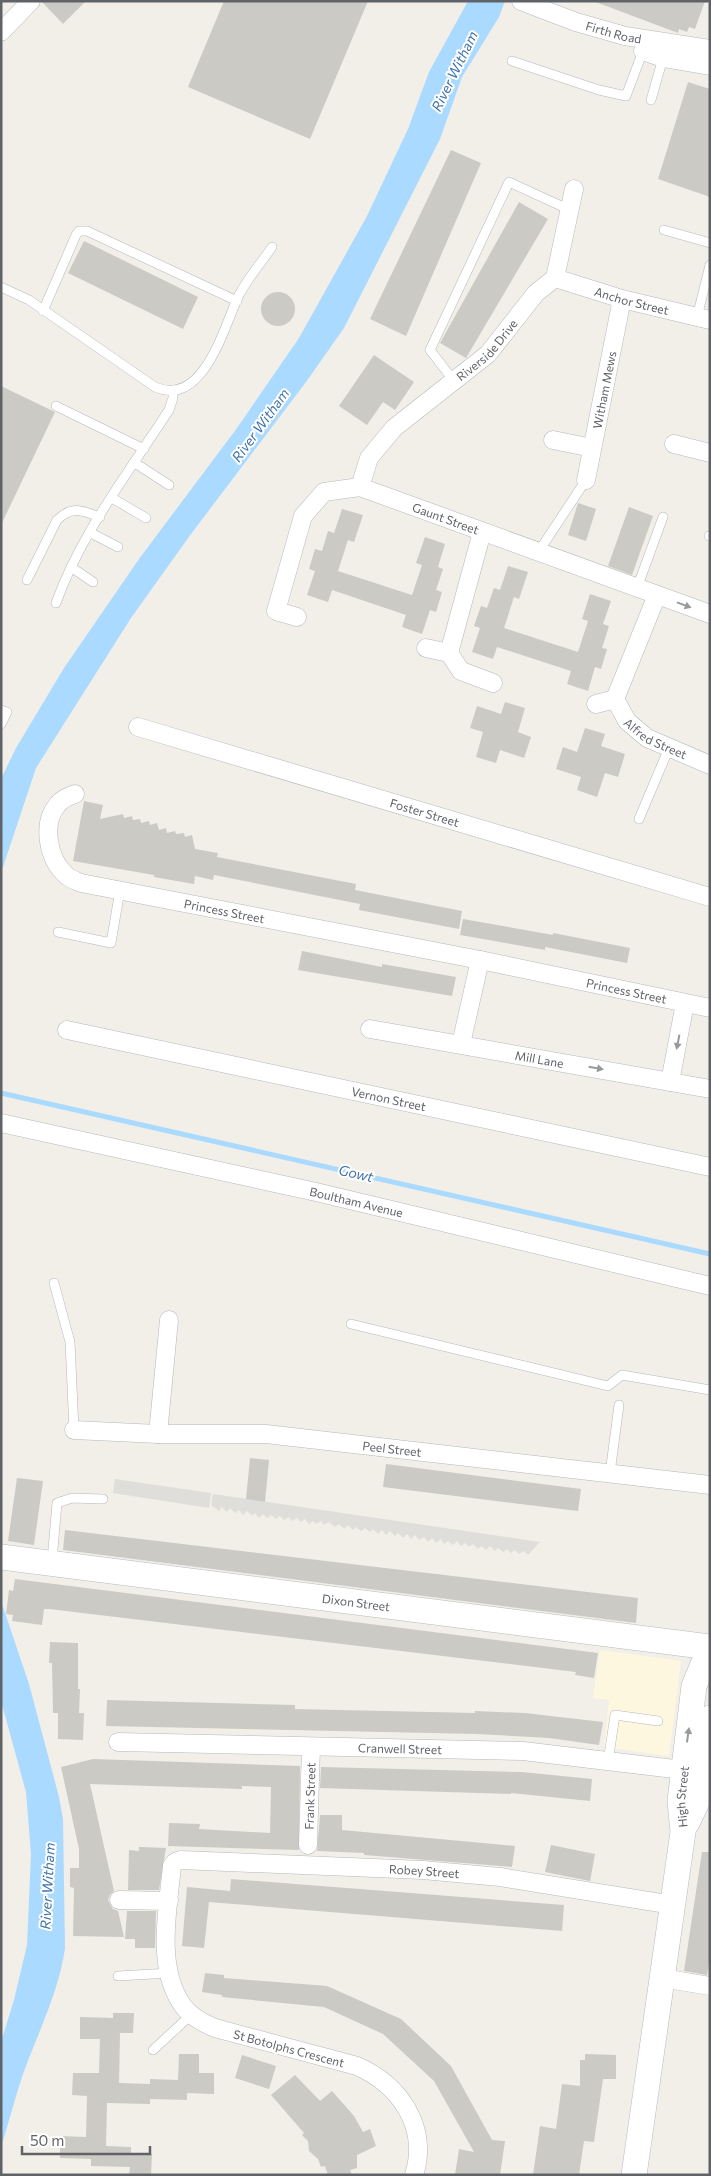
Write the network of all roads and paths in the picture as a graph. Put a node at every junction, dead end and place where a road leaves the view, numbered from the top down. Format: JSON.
{"nodes":[{"id":1,"x":31,"y":1,"type":"edge"},
{"id":2,"x":521,"y":1,"type":"edge"},
{"id":3,"x":1,"y":32,"type":"edge"},
{"id":4,"x":710,"y":49,"type":"edge"},
{"id":5,"x":643,"y":51,"type":"joint"},
{"id":6,"x":663,"y":58,"type":"junction"},
{"id":7,"x":512,"y":61,"type":"dead end"},
{"id":8,"x":710,"y":66,"type":"edge"},
{"id":9,"x":651,"y":100,"type":"dead end"},
{"id":10,"x":574,"y":188,"type":"dead end"},
{"id":11,"x":570,"y":210,"type":"junction"},
{"id":12,"x":664,"y":230,"type":"dead end"},
{"id":13,"x":710,"y":243,"type":"edge"},
{"id":14,"x":272,"y":247,"type":"dead end"},
{"id":15,"x":710,"y":266,"type":"edge"},
{"id":16,"x":555,"y":278,"type":"junction"},
{"id":17,"x":1,"y":287,"type":"edge"},
{"id":18,"x":622,"y":299,"type":"junction"},
{"id":19,"x":237,"y":301,"type":"junction"},
{"id":20,"x":43,"y":310,"type":"junction"},
{"id":21,"x":704,"y":318,"type":"edge"},
{"id":22,"x":454,"y":381,"type":"junction"},
{"id":23,"x":174,"y":390,"type":"junction"},
{"id":24,"x":56,"y":406,"type":"dead end"},
{"id":25,"x":553,"y":440,"type":"dead end"},
{"id":26,"x":674,"y":444,"type":"dead end"},
{"id":27,"x":592,"y":448,"type":"junction"},
{"id":28,"x":144,"y":449,"type":"junction"},
{"id":29,"x":710,"y":453,"type":"edge"},
{"id":30,"x":134,"y":463,"type":"junction"},
{"id":31,"x":586,"y":480,"type":"joint"},
{"id":32,"x":169,"y":485,"type":"dead end"},
{"id":33,"x":360,"y":487,"type":"junction"},
{"id":34,"x":112,"y":498,"type":"junction"},
{"id":35,"x":100,"y":517,"type":"junction"},
{"id":36,"x":663,"y":517,"type":"dead end"},
{"id":37,"x":146,"y":518,"type":"dead end"},
{"id":38,"x":482,"y":532,"type":"junction"},
{"id":39,"x":91,"y":533,"type":"junction"},
{"id":40,"x":118,"y":547,"type":"dead end"},
{"id":41,"x":539,"y":551,"type":"junction"},
{"id":42,"x":70,"y":567,"type":"junction"},
{"id":43,"x":27,"y":580,"type":"dead end"},
{"id":44,"x":93,"y":582,"type":"dead end"},
{"id":45,"x":638,"y":588,"type":"junction"},
{"id":46,"x":657,"y":595,"type":"junction"},
{"id":47,"x":56,"y":603,"type":"dead end"},
{"id":48,"x":710,"y":614,"type":"edge"},
{"id":49,"x":296,"y":618,"type":"dead end"},
{"id":50,"x":426,"y":648,"type":"dead end"},
{"id":51,"x":449,"y":653,"type":"junction"},
{"id":52,"x":493,"y":683,"type":"dead end"},
{"id":53,"x":615,"y":699,"type":"junction"},
{"id":54,"x":596,"y":704,"type":"dead end"},
{"id":55,"x":1,"y":710,"type":"edge"},
{"id":56,"x":1,"y":724,"type":"edge"},
{"id":57,"x":138,"y":727,"type":"dead end"},
{"id":58,"x":669,"y":748,"type":"junction"},
{"id":59,"x":710,"y":765,"type":"edge"},
{"id":60,"x":75,"y":794,"type":"dead end"},
{"id":61,"x":639,"y":819,"type":"dead end"},
{"id":62,"x":120,"y":890,"type":"junction"},
{"id":63,"x":710,"y":897,"type":"edge"},
{"id":64,"x":58,"y":932,"type":"dead end"},
{"id":65,"x":480,"y":960,"type":"junction"},
{"id":66,"x":685,"y":1003,"type":"junction"},
{"id":67,"x":710,"y":1008,"type":"edge"},
{"id":68,"x":370,"y":1029,"type":"dead end"},
{"id":69,"x":67,"y":1030,"type":"dead end"},
{"id":70,"x":462,"y":1044,"type":"junction"},
{"id":71,"x":670,"y":1082,"type":"junction"},
{"id":72,"x":710,"y":1089,"type":"edge"},
{"id":73,"x":1,"y":1123,"type":"edge"},
{"id":74,"x":710,"y":1166,"type":"edge"},
{"id":75,"x":54,"y":1283,"type":"dead end"},
{"id":76,"x":710,"y":1286,"type":"edge"},
{"id":77,"x":169,"y":1320,"type":"dead end"},
{"id":78,"x":350,"y":1324,"type":"dead end"},
{"id":79,"x":710,"y":1390,"type":"edge"},
{"id":80,"x":619,"y":1405,"type":"dead end"},
{"id":81,"x":74,"y":1430,"type":"joint"},
{"id":82,"x":158,"y":1434,"type":"junction"},
{"id":83,"x":610,"y":1473,"type":"junction"},
{"id":84,"x":710,"y":1485,"type":"edge"},
{"id":85,"x":104,"y":1499,"type":"dead end"},
{"id":86,"x":5,"y":1558,"type":"edge"},
{"id":87,"x":52,"y":1564,"type":"junction"},
{"id":88,"x":710,"y":1648,"type":"edge"},
{"id":89,"x":702,"y":1688,"type":"edge"},
{"id":90,"x":710,"y":1718,"type":"edge"},
{"id":91,"x":658,"y":1721,"type":"dead end"},
{"id":92,"x":118,"y":1742,"type":"dead end"},
{"id":93,"x":311,"y":1748,"type":"junction"},
{"id":94,"x":608,"y":1762,"type":"junction"},
{"id":95,"x":683,"y":1770,"type":"junction"},
{"id":96,"x":683,"y":1832,"type":"junction"},
{"id":97,"x":308,"y":1845,"type":"dead end"},
{"id":98,"x":175,"y":1862,"type":"joint"},
{"id":99,"x":119,"y":1900,"type":"dead end"},
{"id":100,"x":168,"y":1901,"type":"junction"},
{"id":101,"x":673,"y":1905,"type":"junction"},
{"id":102,"x":170,"y":1973,"type":"junction"},
{"id":103,"x":118,"y":1976,"type":"dead end"},
{"id":104,"x":662,"y":1978,"type":"junction"},
{"id":105,"x":710,"y":1986,"type":"edge"},
{"id":106,"x":192,"y":2014,"type":"junction"},
{"id":107,"x":153,"y":2050,"type":"dead end"},
{"id":108,"x":414,"y":2175,"type":"edge"},
{"id":109,"x":634,"y":2175,"type":"edge"}],
"edges":[{"from":1,"to":3,"type":"street"},
{"from":2,"to":4,"type":"street","name":"Firth Road"},
{"from":5,"to":6,"type":"street","name":"Firth Road"},
{"from":5,"to":7,"type":"lane"},
{"from":6,"to":8,"type":"street","name":"Firth Road"},
{"from":6,"to":9,"type":"lane"},
{"from":10,"to":11,"type":"street"},
{"from":11,"to":16,"type":"street"},
{"from":11,"to":22,"type":"lane"},
{"from":12,"to":13,"type":"lane"},
{"from":14,"to":19,"type":"lane"},
{"from":15,"to":21,"type":"lane"},
{"from":16,"to":18,"type":"street","name":"Anchor Street"},
{"from":16,"to":22,"type":"street","name":"Riverside Drive"},
{"from":17,"to":20,"type":"lane"},
{"from":18,"to":21,"type":"street","name":"Anchor Street"},
{"from":18,"to":27,"type":"street","name":"Witham Mews"},
{"from":19,"to":20,"type":"lane"},
{"from":19,"to":23,"type":"lane"},
{"from":20,"to":23,"type":"lane"},
{"from":22,"to":33,"type":"street","name":"Riverside Drive"},
{"from":23,"to":28,"type":"lane"},
{"from":24,"to":28,"type":"lane"},
{"from":25,"to":27,"type":"street"},
{"from":26,"to":29,"type":"street"},
{"from":27,"to":31,"type":"street","name":"Witham Mews"},
{"from":28,"to":30,"type":"lane"},
{"from":30,"to":32,"type":"lane"},
{"from":30,"to":34,"type":"lane"},
{"from":31,"to":41,"type":"lane"},
{"from":33,"to":38,"type":"street","name":"Gaunt Street"},
{"from":33,"to":49,"type":"street","name":"Gaunt Street"},
{"from":34,"to":35,"type":"lane"},
{"from":34,"to":37,"type":"lane"},
{"from":35,"to":39,"type":"lane"},
{"from":35,"to":43,"type":"lane"},
{"from":36,"to":45,"type":"lane"},
{"from":38,"to":41,"type":"street","name":"Gaunt Street"},
{"from":38,"to":51,"type":"street"},
{"from":39,"to":40,"type":"lane"},
{"from":39,"to":42,"type":"lane"},
{"from":41,"to":45,"type":"street","name":"Gaunt Street"},
{"from":42,"to":44,"type":"lane"},
{"from":42,"to":47,"type":"lane"},
{"from":45,"to":46,"type":"street","name":"Gaunt Street"},
{"from":46,"to":48,"type":"street","name":"Gaunt Street","one_way":true},
{"from":46,"to":53,"type":"street"},
{"from":50,"to":51,"type":"street"},
{"from":51,"to":52,"type":"street"},
{"from":53,"to":54,"type":"street"},
{"from":53,"to":58,"type":"street","name":"Alfred Street"},
{"from":55,"to":56,"type":"lane"},
{"from":57,"to":63,"type":"street","name":"Foster Street"},
{"from":58,"to":59,"type":"street","name":"Alfred Street"},
{"from":58,"to":61,"type":"lane"},
{"from":60,"to":62,"type":"street","name":"Princess Street"},
{"from":62,"to":64,"type":"lane"},
{"from":62,"to":65,"type":"street","name":"Princess Street"},
{"from":65,"to":66,"type":"street","name":"Princess Street"},
{"from":65,"to":70,"type":"street"},
{"from":66,"to":67,"type":"street","name":"Princess Street"},
{"from":66,"to":71,"type":"street","one_way":true},
{"from":68,"to":70,"type":"street","name":"Mill Lane"},
{"from":69,"to":74,"type":"street","name":"Vernon Street"},
{"from":70,"to":71,"type":"street","name":"Mill Lane","one_way":true},
{"from":71,"to":72,"type":"street","name":"Mill Lane"},
{"from":73,"to":76,"type":"street","name":"Boultham Avenue"},
{"from":75,"to":81,"type":"lane"},
{"from":77,"to":82,"type":"street"},
{"from":78,"to":79,"type":"lane"},
{"from":80,"to":83,"type":"lane"},
{"from":81,"to":82,"type":"street","name":"Peel Street"},
{"from":82,"to":83,"type":"street","name":"Peel Street"},
{"from":83,"to":84,"type":"street","name":"Peel Street"},
{"from":85,"to":87,"type":"lane"},
{"from":86,"to":87,"type":"street","name":"Dixon Street"},
{"from":87,"to":88,"type":"street","name":"Dixon Street"},
{"from":88,"to":89,"type":"street","name":"High Street"},
{"from":95,"to":89,"type":"street","name":"High Street","one_way":true},
{"from":90,"to":96,"type":"street","name":"High Street"},
{"from":91,"to":94,"type":"lane"},
{"from":92,"to":93,"type":"street","name":"Cranwell Street"},
{"from":93,"to":94,"type":"street","name":"Cranwell Street"},
{"from":93,"to":97,"type":"street","name":"Frank Street"},
{"from":94,"to":95,"type":"street","name":"Cranwell Street"},
{"from":95,"to":96,"type":"street","name":"High Street"},
{"from":96,"to":101,"type":"street"},
{"from":98,"to":100,"type":"street","name":"St Botolphs Crescent"},
{"from":98,"to":101,"type":"street","name":"Robey Street"},
{"from":99,"to":100,"type":"street"},
{"from":100,"to":102,"type":"street","name":"St Botolphs Crescent"},
{"from":101,"to":104,"type":"street"},
{"from":102,"to":103,"type":"lane"},
{"from":102,"to":106,"type":"street","name":"St Botolphs Crescent"},
{"from":104,"to":105,"type":"street"},
{"from":104,"to":109,"type":"street"},
{"from":106,"to":107,"type":"lane"},
{"from":106,"to":108,"type":"street","name":"St Botolphs Crescent"}]}
